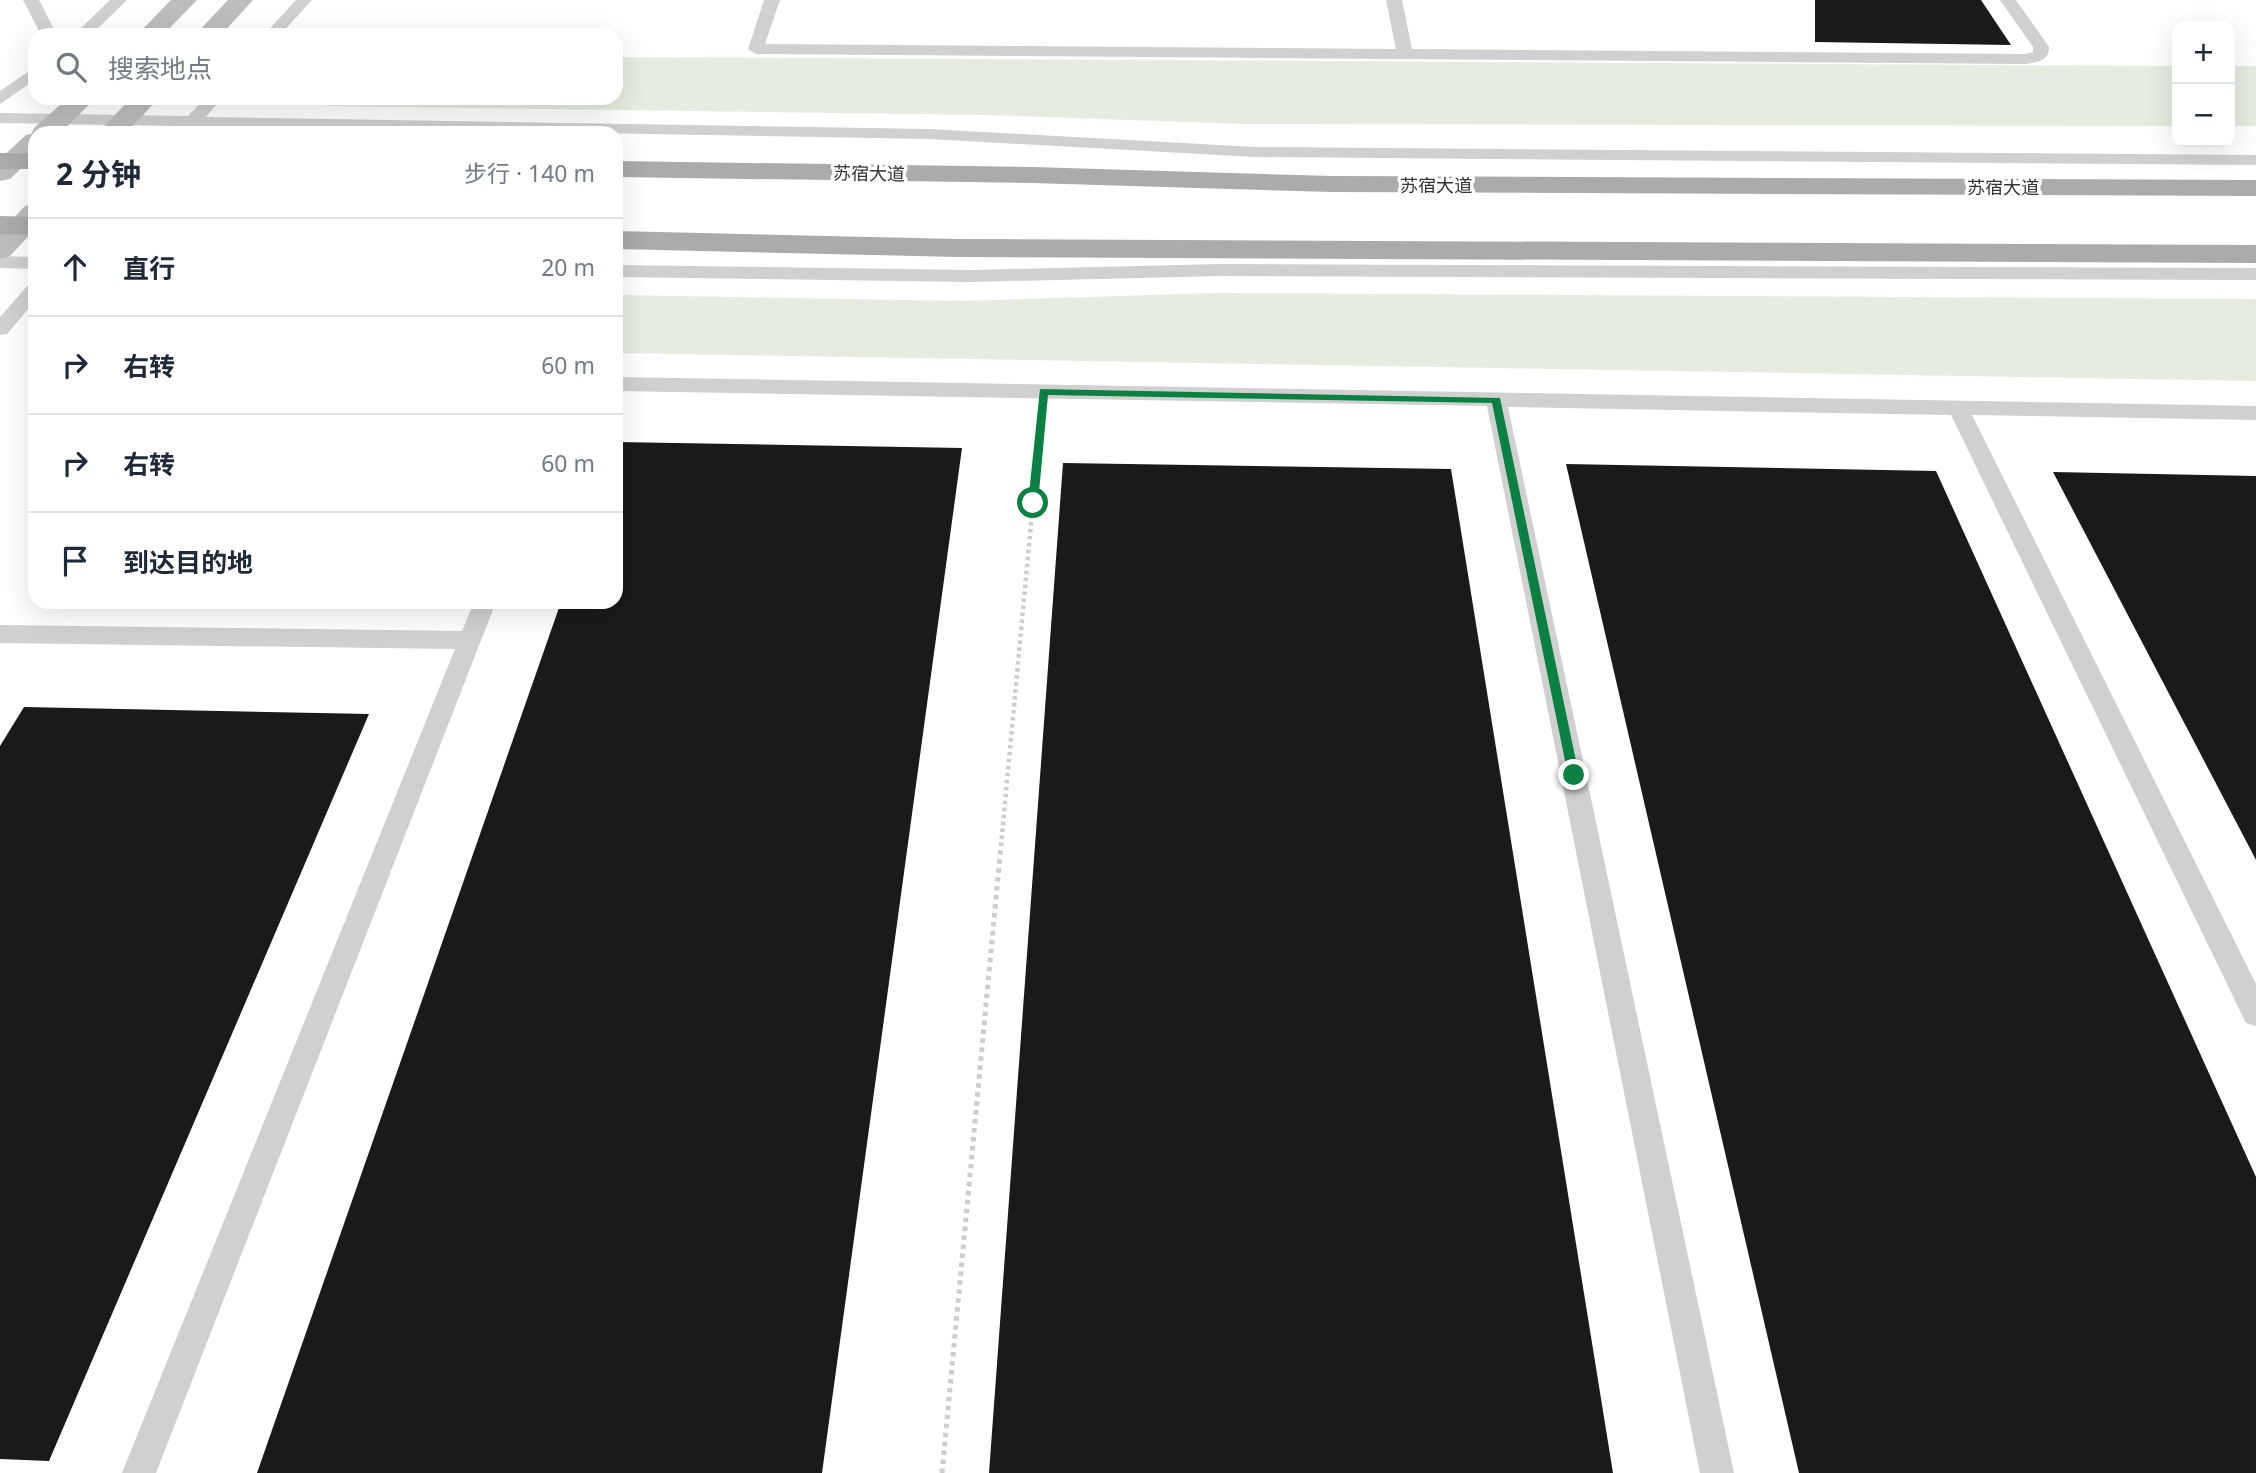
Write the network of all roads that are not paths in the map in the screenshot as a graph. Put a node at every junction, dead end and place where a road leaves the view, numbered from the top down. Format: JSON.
{"nodes":[{"id":1,"x":31,"y":0,"type":"edge"},
{"id":2,"x":119,"y":0,"type":"edge"},
{"id":3,"x":185,"y":0,"type":"edge"},
{"id":4,"x":241,"y":0,"type":"edge"},
{"id":5,"x":304,"y":0,"type":"edge"},
{"id":6,"x":772,"y":0,"type":"edge"},
{"id":7,"x":1394,"y":0,"type":"edge"},
{"id":8,"x":2008,"y":0,"type":"edge"},
{"id":9,"x":45,"y":28,"type":"edge"},
{"id":10,"x":89,"y":28,"type":"edge"},
{"id":11,"x":156,"y":28,"type":"edge"},
{"id":12,"x":214,"y":28,"type":"edge"},
{"id":13,"x":278,"y":28,"type":"edge"},
{"id":14,"x":1405,"y":54,"type":"junction"},
{"id":15,"x":28,"y":77,"type":"edge"},
{"id":16,"x":0,"y":99,"type":"edge"},
{"id":17,"x":76,"y":105,"type":"edge"},
{"id":18,"x":139,"y":105,"type":"edge"},
{"id":19,"x":207,"y":105,"type":"edge"},
{"id":20,"x":0,"y":118,"type":"edge"},
{"id":21,"x":53,"y":126,"type":"edge"},
{"id":22,"x":118,"y":126,"type":"edge"},
{"id":23,"x":187,"y":126,"type":"edge"},
{"id":24,"x":623,"y":131,"type":"edge"},
{"id":25,"x":28,"y":148,"type":"edge"},
{"id":26,"x":2256,"y":160,"type":"edge"},
{"id":27,"x":12,"y":164,"type":"edge"},
{"id":28,"x":623,"y":169,"type":"edge"},
{"id":29,"x":2256,"y":188,"type":"edge"},
{"id":30,"x":23,"y":223,"type":"edge"},
{"id":31,"x":623,"y":240,"type":"edge"},
{"id":32,"x":0,"y":250,"type":"edge"},
{"id":33,"x":2256,"y":254,"type":"edge"},
{"id":34,"x":0,"y":262,"type":"edge"},
{"id":35,"x":28,"y":263,"type":"edge"},
{"id":36,"x":623,"y":271,"type":"edge"},
{"id":37,"x":2256,"y":274,"type":"edge"},
{"id":38,"x":28,"y":297,"type":"edge"},
{"id":39,"x":0,"y":329,"type":"edge"},
{"id":40,"x":623,"y":384,"type":"edge"},
{"id":41,"x":1496,"y":400,"type":"junction"},
{"id":42,"x":1958,"y":408,"type":"junction"},
{"id":43,"x":2256,"y":413,"type":"edge"},
{"id":44,"x":482,"y":609,"type":"edge"},
{"id":45,"x":0,"y":634,"type":"edge"},
{"id":46,"x":470,"y":640,"type":"junction"},
{"id":47,"x":2256,"y":1013,"type":"edge"},
{"id":48,"x":139,"y":1473,"type":"edge"},
{"id":49,"x":1717,"y":1473,"type":"edge"}],
"edges":[{"from":1,"to":9,"type":"lane"},
{"from":2,"to":10,"type":"lane"},
{"from":3,"to":11,"type":"main road"},
{"from":4,"to":12,"type":"main road"},
{"from":5,"to":13,"type":"lane"},
{"from":6,"to":14,"type":"lane"},
{"from":7,"to":14,"type":"lane"},
{"from":8,"to":14,"type":"lane"},
{"from":15,"to":16,"type":"lane"},
{"from":17,"to":21,"type":"main road"},
{"from":18,"to":22,"type":"main road"},
{"from":19,"to":23,"type":"lane"},
{"from":20,"to":21,"type":"lane"},
{"from":21,"to":22,"type":"lane"},
{"from":24,"to":26,"type":"lane"},
{"from":25,"to":27,"type":"main road"},
{"from":28,"to":29,"type":"main road","name":"苏宿大道"},
{"from":30,"to":32,"type":"main road"},
{"from":31,"to":33,"type":"main road"},
{"from":34,"to":35,"type":"lane"},
{"from":36,"to":37,"type":"lane"},
{"from":38,"to":39,"type":"lane"},
{"from":40,"to":41,"type":"lane"},
{"from":41,"to":42,"type":"lane"},
{"from":41,"to":49,"type":"lane"},
{"from":42,"to":43,"type":"lane"},
{"from":42,"to":47,"type":"lane"},
{"from":44,"to":46,"type":"lane"},
{"from":45,"to":46,"type":"lane"},
{"from":46,"to":48,"type":"lane"}]}
